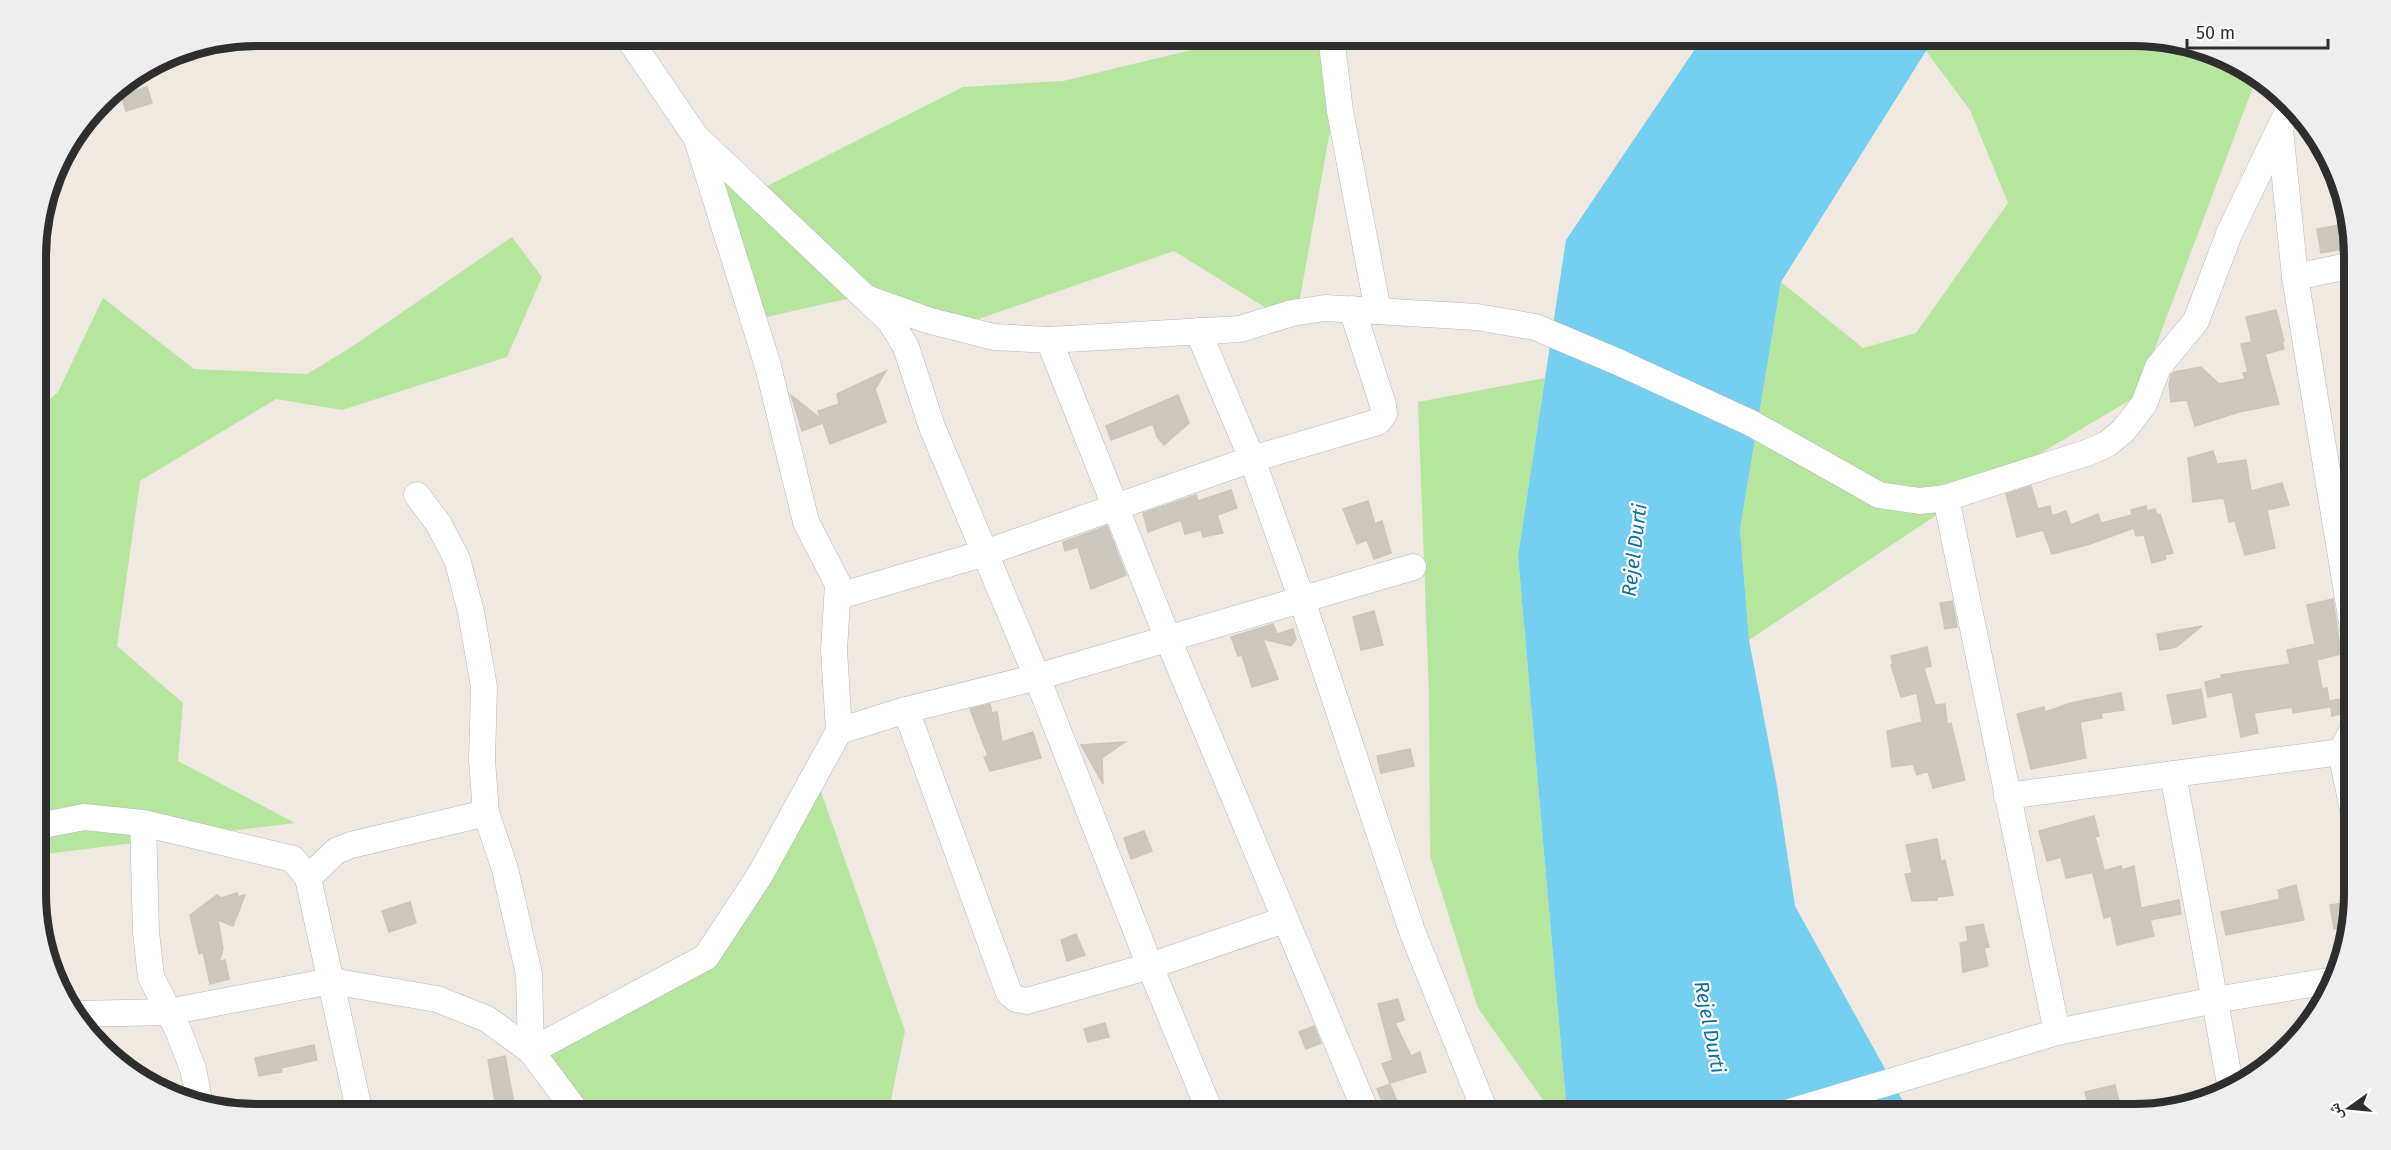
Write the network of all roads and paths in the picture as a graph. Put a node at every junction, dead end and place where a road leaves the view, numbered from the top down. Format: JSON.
{"nodes":[{"id":1,"x":1331,"y":46,"type":"edge"},
{"id":2,"x":634,"y":47,"type":"edge"},
{"id":3,"x":2285,"y":118,"type":"edge"},
{"id":4,"x":696,"y":137,"type":"junction"},
{"id":5,"x":2344,"y":268,"type":"edge"},
{"id":6,"x":2295,"y":277,"type":"junction"},
{"id":7,"x":866,"y":298,"type":"junction"},
{"id":8,"x":1352,"y":309,"type":"junction"},
{"id":9,"x":1378,"y":311,"type":"junction"},
{"id":10,"x":1198,"y":331,"type":"junction"},
{"id":11,"x":1049,"y":340,"type":"junction"},
{"id":12,"x":1252,"y":459,"type":"junction"},
{"id":13,"x":417,"y":495,"type":"dead end"},
{"id":14,"x":1946,"y":498,"type":"junction"},
{"id":15,"x":1116,"y":509,"type":"junction"},
{"id":16,"x":2344,"y":552,"type":"edge"},
{"id":17,"x":984,"y":553,"type":"junction"},
{"id":18,"x":1413,"y":567,"type":"dead end"},
{"id":19,"x":839,"y":596,"type":"junction"},
{"id":20,"x":1302,"y":600,"type":"junction"},
{"id":21,"x":1168,"y":639,"type":"junction"},
{"id":22,"x":1037,"y":677,"type":"junction"},
{"id":23,"x":906,"y":710,"type":"junction"},
{"id":24,"x":839,"y":731,"type":"junction"},
{"id":25,"x":2344,"y":746,"type":"edge"},
{"id":26,"x":2341,"y":752,"type":"junction"},
{"id":27,"x":2344,"y":766,"type":"edge"},
{"id":28,"x":2173,"y":774,"type":"junction"},
{"id":29,"x":2007,"y":796,"type":"junction"},
{"id":30,"x":486,"y":813,"type":"junction"},
{"id":31,"x":143,"y":823,"type":"junction"},
{"id":32,"x":46,"y":825,"type":"edge"},
{"id":33,"x":308,"y":878,"type":"junction"},
{"id":34,"x":1284,"y":920,"type":"junction"},
{"id":35,"x":1149,"y":966,"type":"junction"},
{"id":36,"x":331,"y":981,"type":"junction"},
{"id":37,"x":2325,"y":982,"type":"edge"},
{"id":38,"x":2215,"y":1000,"type":"junction"},
{"id":39,"x":168,"y":1012,"type":"junction"},
{"id":40,"x":85,"y":1014,"type":"edge"},
{"id":41,"x":2057,"y":1032,"type":"junction"},
{"id":42,"x":531,"y":1051,"type":"junction"},
{"id":43,"x":2229,"y":1081,"type":"edge"},
{"id":44,"x":198,"y":1094,"type":"edge"},
{"id":45,"x":1207,"y":1103,"type":"edge"},
{"id":46,"x":1362,"y":1103,"type":"edge"},
{"id":47,"x":1482,"y":1103,"type":"edge"},
{"id":48,"x":1819,"y":1103,"type":"edge"},
{"id":49,"x":358,"y":1104,"type":"edge"},
{"id":50,"x":570,"y":1104,"type":"edge"}],
"edges":[{"from":1,"to":9,"type":"street"},
{"from":2,"to":4,"type":"street"},
{"from":3,"to":6,"type":"street"},
{"from":3,"to":14,"type":"street"},
{"from":4,"to":7,"type":"street"},
{"from":4,"to":19,"type":"street"},
{"from":5,"to":6,"type":"street"},
{"from":6,"to":16,"type":"street"},
{"from":7,"to":11,"type":"street"},
{"from":7,"to":17,"type":"street"},
{"from":8,"to":9,"type":"street"},
{"from":8,"to":10,"type":"street"},
{"from":8,"to":12,"type":"street"},
{"from":9,"to":14,"type":"street"},
{"from":10,"to":11,"type":"street"},
{"from":10,"to":12,"type":"street"},
{"from":11,"to":15,"type":"street"},
{"from":12,"to":15,"type":"street"},
{"from":12,"to":20,"type":"street"},
{"from":13,"to":30,"type":"street"},
{"from":14,"to":29,"type":"street"},
{"from":15,"to":17,"type":"street"},
{"from":15,"to":21,"type":"street"},
{"from":17,"to":19,"type":"street"},
{"from":17,"to":22,"type":"street"},
{"from":18,"to":20,"type":"street"},
{"from":19,"to":24,"type":"street"},
{"from":20,"to":21,"type":"street"},
{"from":20,"to":47,"type":"street"},
{"from":21,"to":22,"type":"street"},
{"from":21,"to":34,"type":"street"},
{"from":22,"to":23,"type":"street"},
{"from":22,"to":35,"type":"street"},
{"from":23,"to":24,"type":"street"},
{"from":23,"to":35,"type":"street"},
{"from":24,"to":42,"type":"street"},
{"from":25,"to":26,"type":"street"},
{"from":26,"to":27,"type":"street"},
{"from":26,"to":28,"type":"street"},
{"from":28,"to":29,"type":"street"},
{"from":28,"to":38,"type":"street"},
{"from":29,"to":41,"type":"street"},
{"from":30,"to":33,"type":"street"},
{"from":30,"to":42,"type":"street"},
{"from":31,"to":32,"type":"street"},
{"from":31,"to":33,"type":"street"},
{"from":31,"to":39,"type":"street"},
{"from":33,"to":36,"type":"street"},
{"from":34,"to":35,"type":"street"},
{"from":34,"to":46,"type":"street"},
{"from":35,"to":45,"type":"street"},
{"from":36,"to":39,"type":"street"},
{"from":36,"to":42,"type":"street"},
{"from":36,"to":49,"type":"street"},
{"from":37,"to":38,"type":"street"},
{"from":38,"to":41,"type":"street"},
{"from":38,"to":43,"type":"street"},
{"from":39,"to":40,"type":"street"},
{"from":39,"to":44,"type":"street"},
{"from":41,"to":48,"type":"street"},
{"from":42,"to":50,"type":"street"}]}
